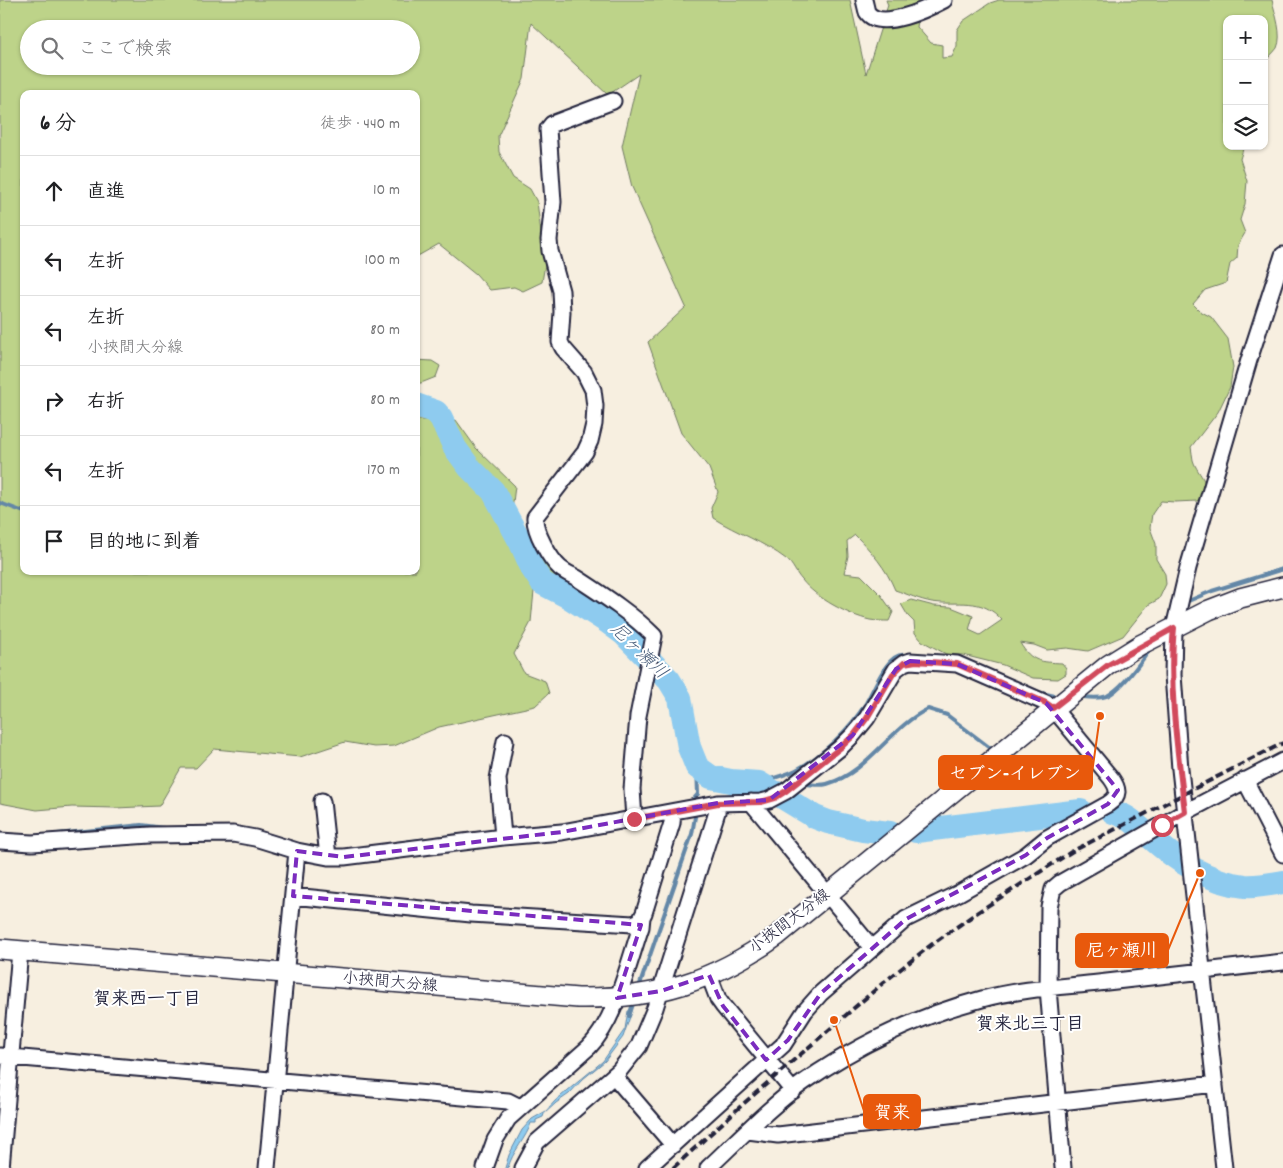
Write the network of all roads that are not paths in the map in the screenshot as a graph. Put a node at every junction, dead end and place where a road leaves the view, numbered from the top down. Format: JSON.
{"nodes":[{"id":1,"x":864,"y":0,"type":"edge"},
{"id":2,"x":944,"y":0,"type":"edge"},
{"id":3,"x":614,"y":101,"type":"dead end"},
{"id":4,"x":1283,"y":255,"type":"edge"},
{"id":5,"x":1283,"y":587,"type":"edge"},
{"id":6,"x":1174,"y":628,"type":"junction"},
{"id":7,"x":1053,"y":708,"type":"junction"},
{"id":8,"x":506,"y":741,"type":"dead end"},
{"id":9,"x":1283,"y":761,"type":"edge"},
{"id":10,"x":1245,"y":780,"type":"junction"},
{"id":11,"x":322,"y":801,"type":"dead end"},
{"id":12,"x":751,"y":802,"type":"junction"},
{"id":13,"x":712,"y":804,"type":"junction"},
{"id":14,"x":681,"y":811,"type":"junction"},
{"id":15,"x":1185,"y":812,"type":"junction"},
{"id":16,"x":634,"y":819,"type":"junction"},
{"id":17,"x":503,"y":837,"type":"junction"},
{"id":18,"x":0,"y":841,"type":"edge"},
{"id":19,"x":297,"y":851,"type":"junction"},
{"id":20,"x":1283,"y":854,"type":"edge"},
{"id":21,"x":328,"y":857,"type":"junction"},
{"id":22,"x":828,"y":894,"type":"junction"},
{"id":23,"x":293,"y":896,"type":"junction"},
{"id":24,"x":642,"y":917,"type":"junction"},
{"id":25,"x":872,"y":948,"type":"junction"},
{"id":26,"x":0,"y":950,"type":"edge"},
{"id":27,"x":20,"y":951,"type":"junction"},
{"id":28,"x":1283,"y":962,"type":"edge"},
{"id":29,"x":1202,"y":971,"type":"junction"},
{"id":30,"x":285,"y":974,"type":"junction"},
{"id":31,"x":709,"y":975,"type":"junction"},
{"id":32,"x":1048,"y":988,"type":"junction"},
{"id":33,"x":661,"y":991,"type":"junction"},
{"id":34,"x":629,"y":996,"type":"junction"},
{"id":35,"x":5,"y":1056,"type":"edge"},
{"id":36,"x":766,"y":1060,"type":"junction"},
{"id":37,"x":614,"y":1076,"type":"junction"},
{"id":38,"x":276,"y":1082,"type":"junction"},
{"id":39,"x":1215,"y":1084,"type":"junction"},
{"id":40,"x":793,"y":1091,"type":"junction"},
{"id":41,"x":1057,"y":1102,"type":"junction"},
{"id":42,"x":520,"y":1107,"type":"junction"},
{"id":43,"x":748,"y":1131,"type":"junction"},
{"id":44,"x":672,"y":1145,"type":"junction"},
{"id":45,"x":1,"y":1168,"type":"edge"},
{"id":46,"x":267,"y":1168,"type":"edge"},
{"id":47,"x":485,"y":1168,"type":"edge"},
{"id":48,"x":523,"y":1168,"type":"edge"},
{"id":49,"x":647,"y":1168,"type":"edge"},
{"id":50,"x":708,"y":1168,"type":"edge"},
{"id":51,"x":1063,"y":1168,"type":"edge"},
{"id":52,"x":1224,"y":1168,"type":"edge"}],
"edges":[{"from":1,"to":2,"type":"street"},
{"from":3,"to":16,"type":"street"},
{"from":4,"to":6,"type":"street"},
{"from":5,"to":6,"type":"main road","name":"小挾間大分線"},
{"from":6,"to":7,"type":"main road","name":"小挾間大分線"},
{"from":6,"to":15,"type":"street"},
{"from":7,"to":12,"type":"street"},
{"from":7,"to":22,"type":"main road","name":"小挾間大分線"},
{"from":7,"to":25,"type":"street"},
{"from":8,"to":17,"type":"street"},
{"from":9,"to":10,"type":"street"},
{"from":10,"to":15,"type":"street"},
{"from":10,"to":20,"type":"street"},
{"from":11,"to":21,"type":"street"},
{"from":12,"to":13,"type":"street"},
{"from":12,"to":22,"type":"street"},
{"from":13,"to":14,"type":"street"},
{"from":13,"to":33,"type":"street"},
{"from":14,"to":16,"type":"street"},
{"from":14,"to":24,"type":"street"},
{"from":15,"to":29,"type":"street"},
{"from":15,"to":32,"type":"street"},
{"from":16,"to":17,"type":"street"},
{"from":17,"to":21,"type":"street"},
{"from":18,"to":19,"type":"street"},
{"from":19,"to":21,"type":"street"},
{"from":19,"to":23,"type":"street"},
{"from":22,"to":25,"type":"street"},
{"from":22,"to":31,"type":"main road","name":"小挾間大分線"},
{"from":23,"to":24,"type":"street"},
{"from":23,"to":30,"type":"street"},
{"from":24,"to":34,"type":"street"},
{"from":25,"to":36,"type":"street"},
{"from":26,"to":27,"type":"main road","name":"小挾間大分線"},
{"from":27,"to":30,"type":"main road","name":"小挾間大分線"},
{"from":27,"to":35,"type":"street"},
{"from":28,"to":29,"type":"street"},
{"from":29,"to":32,"type":"street"},
{"from":29,"to":39,"type":"street"},
{"from":30,"to":34,"type":"main road","name":"小挾間大分線"},
{"from":30,"to":38,"type":"street"},
{"from":31,"to":33,"type":"main road","name":"小挾間大分線"},
{"from":31,"to":36,"type":"street"},
{"from":32,"to":40,"type":"street"},
{"from":32,"to":41,"type":"street"},
{"from":33,"to":34,"type":"main road","name":"小挾間大分線"},
{"from":33,"to":37,"type":"street"},
{"from":34,"to":42,"type":"street"},
{"from":35,"to":38,"type":"street"},
{"from":35,"to":45,"type":"street"},
{"from":36,"to":40,"type":"street"},
{"from":36,"to":44,"type":"street"},
{"from":37,"to":44,"type":"street"},
{"from":37,"to":48,"type":"street"},
{"from":38,"to":42,"type":"street"},
{"from":38,"to":46,"type":"street"},
{"from":39,"to":41,"type":"street"},
{"from":39,"to":52,"type":"street"},
{"from":40,"to":43,"type":"street"},
{"from":41,"to":43,"type":"street"},
{"from":41,"to":51,"type":"street"},
{"from":42,"to":47,"type":"street"},
{"from":43,"to":50,"type":"street"},
{"from":44,"to":49,"type":"street"}]}
